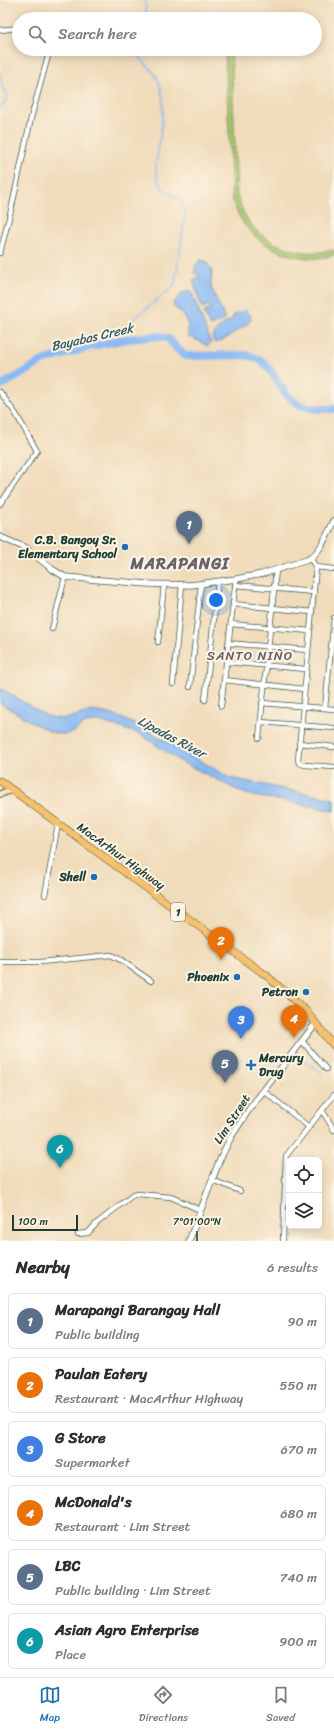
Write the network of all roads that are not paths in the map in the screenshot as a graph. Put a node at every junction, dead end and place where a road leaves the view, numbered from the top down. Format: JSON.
{"nodes":[{"id":1,"x":12,"y":29,"type":"edge"},
{"id":2,"x":0,"y":30,"type":"edge"},
{"id":3,"x":48,"y":56,"type":"edge"},
{"id":4,"x":0,"y":253,"type":"edge"},
{"id":5,"x":2,"y":394,"type":"edge"},
{"id":6,"x":0,"y":504,"type":"edge"},
{"id":7,"x":334,"y":521,"type":"edge"},
{"id":8,"x":0,"y":537,"type":"edge"},
{"id":9,"x":310,"y":558,"type":"junction"},
{"id":10,"x":316,"y":567,"type":"junction"},
{"id":11,"x":334,"y":569,"type":"edge"},
{"id":12,"x":276,"y":570,"type":"junction"},
{"id":13,"x":65,"y":577,"type":"junction"},
{"id":14,"x":218,"y":581,"type":"junction"},
{"id":15,"x":235,"y":582,"type":"junction"},
{"id":16,"x":201,"y":584,"type":"junction"},
{"id":17,"x":164,"y":585,"type":"junction"},
{"id":18,"x":182,"y":585,"type":"junction"},
{"id":19,"x":274,"y":588,"type":"junction"},
{"id":20,"x":314,"y":592,"type":"junction"},
{"id":21,"x":233,"y":604,"type":"junction"},
{"id":22,"x":272,"y":608,"type":"junction"},
{"id":23,"x":312,"y":612,"type":"junction"},
{"id":24,"x":334,"y":618,"type":"edge"},
{"id":25,"x":231,"y":624,"type":"junction"},
{"id":26,"x":270,"y":627,"type":"junction"},
{"id":27,"x":52,"y":629,"type":"dead end"},
{"id":28,"x":310,"y":631,"type":"junction"},
{"id":29,"x":158,"y":642,"type":"dead end"},
{"id":30,"x":228,"y":643,"type":"junction"},
{"id":31,"x":268,"y":646,"type":"junction"},
{"id":32,"x":308,"y":650,"type":"junction"},
{"id":33,"x":226,"y":662,"type":"junction"},
{"id":34,"x":266,"y":666,"type":"junction"},
{"id":35,"x":306,"y":669,"type":"junction"},
{"id":36,"x":224,"y":680,"type":"junction"},
{"id":37,"x":172,"y":684,"type":"dead end"},
{"id":38,"x":264,"y":685,"type":"junction"},
{"id":39,"x":190,"y":687,"type":"dead end"},
{"id":40,"x":304,"y":689,"type":"junction"},
{"id":41,"x":205,"y":700,"type":"dead end"},
{"id":42,"x":262,"y":703,"type":"junction"},
{"id":43,"x":221,"y":706,"type":"dead end"},
{"id":44,"x":302,"y":706,"type":"junction"},
{"id":45,"x":325,"y":708,"type":"junction"},
{"id":46,"x":334,"y":709,"type":"edge"},
{"id":47,"x":261,"y":722,"type":"junction"},
{"id":48,"x":300,"y":725,"type":"junction"},
{"id":49,"x":334,"y":728,"type":"edge"},
{"id":50,"x":259,"y":738,"type":"dead end"},
{"id":51,"x":299,"y":743,"type":"junction"},
{"id":52,"x":334,"y":746,"type":"edge"},
{"id":53,"x":334,"y":767,"type":"edge"},
{"id":54,"x":0,"y":781,"type":"edge"},
{"id":55,"x":11,"y":790,"type":"junction"},
{"id":56,"x":0,"y":794,"type":"edge"},
{"id":57,"x":58,"y":824,"type":"junction"},
{"id":58,"x":45,"y":895,"type":"dead end"},
{"id":59,"x":0,"y":962,"type":"edge"},
{"id":60,"x":151,"y":981,"type":"dead end"},
{"id":61,"x":316,"y":1023,"type":"junction"},
{"id":62,"x":332,"y":1037,"type":"edge"},
{"id":63,"x":302,"y":1041,"type":"junction"},
{"id":64,"x":334,"y":1046,"type":"edge"},
{"id":65,"x":326,"y":1069,"type":"dead end"},
{"id":66,"x":264,"y":1091,"type":"junction"},
{"id":67,"x":334,"y":1095,"type":"edge"},
{"id":68,"x":322,"y":1110,"type":"junction"},
{"id":69,"x":309,"y":1127,"type":"junction"},
{"id":70,"x":334,"y":1130,"type":"edge"},
{"id":71,"x":212,"y":1180,"type":"junction"},
{"id":72,"x":240,"y":1191,"type":"dead end"},
{"id":73,"x":200,"y":1210,"type":"junction"},
{"id":74,"x":78,"y":1234,"type":"dead end"},
{"id":75,"x":189,"y":1241,"type":"edge"},
{"id":76,"x":282,"y":1241,"type":"edge"}],
"edges":[{"from":1,"to":2,"type":"street"},
{"from":3,"to":4,"type":"street"},
{"from":5,"to":6,"type":"street"},
{"from":7,"to":9,"type":"street"},
{"from":8,"to":13,"type":"street"},
{"from":9,"to":10,"type":"street"},
{"from":9,"to":12,"type":"street"},
{"from":10,"to":11,"type":"street"},
{"from":10,"to":20,"type":"street"},
{"from":12,"to":15,"type":"street"},
{"from":12,"to":19,"type":"street"},
{"from":13,"to":17,"type":"street"},
{"from":13,"to":27,"type":"street"},
{"from":14,"to":15,"type":"street"},
{"from":14,"to":16,"type":"street"},
{"from":14,"to":41,"type":"street"},
{"from":15,"to":19,"type":"street"},
{"from":15,"to":21,"type":"street"},
{"from":16,"to":18,"type":"street"},
{"from":16,"to":39,"type":"street"},
{"from":17,"to":18,"type":"street"},
{"from":17,"to":29,"type":"street"},
{"from":18,"to":37,"type":"street"},
{"from":19,"to":20,"type":"street"},
{"from":19,"to":22,"type":"street"},
{"from":20,"to":23,"type":"street"},
{"from":21,"to":22,"type":"street"},
{"from":21,"to":25,"type":"street"},
{"from":22,"to":23,"type":"street"},
{"from":22,"to":26,"type":"street"},
{"from":23,"to":28,"type":"street"},
{"from":24,"to":45,"type":"street"},
{"from":25,"to":26,"type":"street"},
{"from":25,"to":30,"type":"street"},
{"from":26,"to":28,"type":"street"},
{"from":26,"to":31,"type":"street"},
{"from":28,"to":32,"type":"street"},
{"from":30,"to":31,"type":"street"},
{"from":30,"to":33,"type":"street"},
{"from":31,"to":32,"type":"street"},
{"from":31,"to":34,"type":"street"},
{"from":32,"to":35,"type":"street"},
{"from":33,"to":34,"type":"street"},
{"from":33,"to":36,"type":"street"},
{"from":34,"to":35,"type":"street"},
{"from":34,"to":38,"type":"street"},
{"from":35,"to":40,"type":"street"},
{"from":36,"to":38,"type":"street"},
{"from":36,"to":43,"type":"street"},
{"from":38,"to":40,"type":"street"},
{"from":38,"to":42,"type":"street"},
{"from":40,"to":44,"type":"street"},
{"from":42,"to":44,"type":"street"},
{"from":42,"to":47,"type":"street"},
{"from":44,"to":45,"type":"street"},
{"from":44,"to":48,"type":"street"},
{"from":45,"to":46,"type":"street"},
{"from":47,"to":48,"type":"street"},
{"from":47,"to":50,"type":"street"},
{"from":48,"to":49,"type":"street"},
{"from":48,"to":51,"type":"street"},
{"from":51,"to":52,"type":"street"},
{"from":51,"to":53,"type":"street"},
{"from":54,"to":55,"type":"highway","name":"MacArthur Highway","number":"1"},
{"from":55,"to":56,"type":"main road"},
{"from":55,"to":57,"type":"highway","name":"MacArthur Highway","number":"1"},
{"from":57,"to":58,"type":"street"},
{"from":57,"to":61,"type":"highway","name":"MacArthur Highway","number":"1"},
{"from":59,"to":60,"type":"street"},
{"from":61,"to":62,"type":"highway","name":"MacArthur Highway","number":"1"},
{"from":61,"to":63,"type":"street","name":"Lim Street"},
{"from":62,"to":64,"type":"highway","name":"MacArthur Highway","number":"1"},
{"from":63,"to":65,"type":"street"},
{"from":63,"to":66,"type":"street","name":"Lim Street"},
{"from":66,"to":69,"type":"street"},
{"from":66,"to":71,"type":"street","name":"Lim Street"},
{"from":67,"to":68,"type":"street"},
{"from":68,"to":69,"type":"street"},
{"from":68,"to":70,"type":"street"},
{"from":69,"to":76,"type":"street"},
{"from":71,"to":72,"type":"street"},
{"from":71,"to":73,"type":"street","name":"Lim Street"},
{"from":73,"to":74,"type":"street"},
{"from":73,"to":75,"type":"street","name":"Lim Street"}]}
